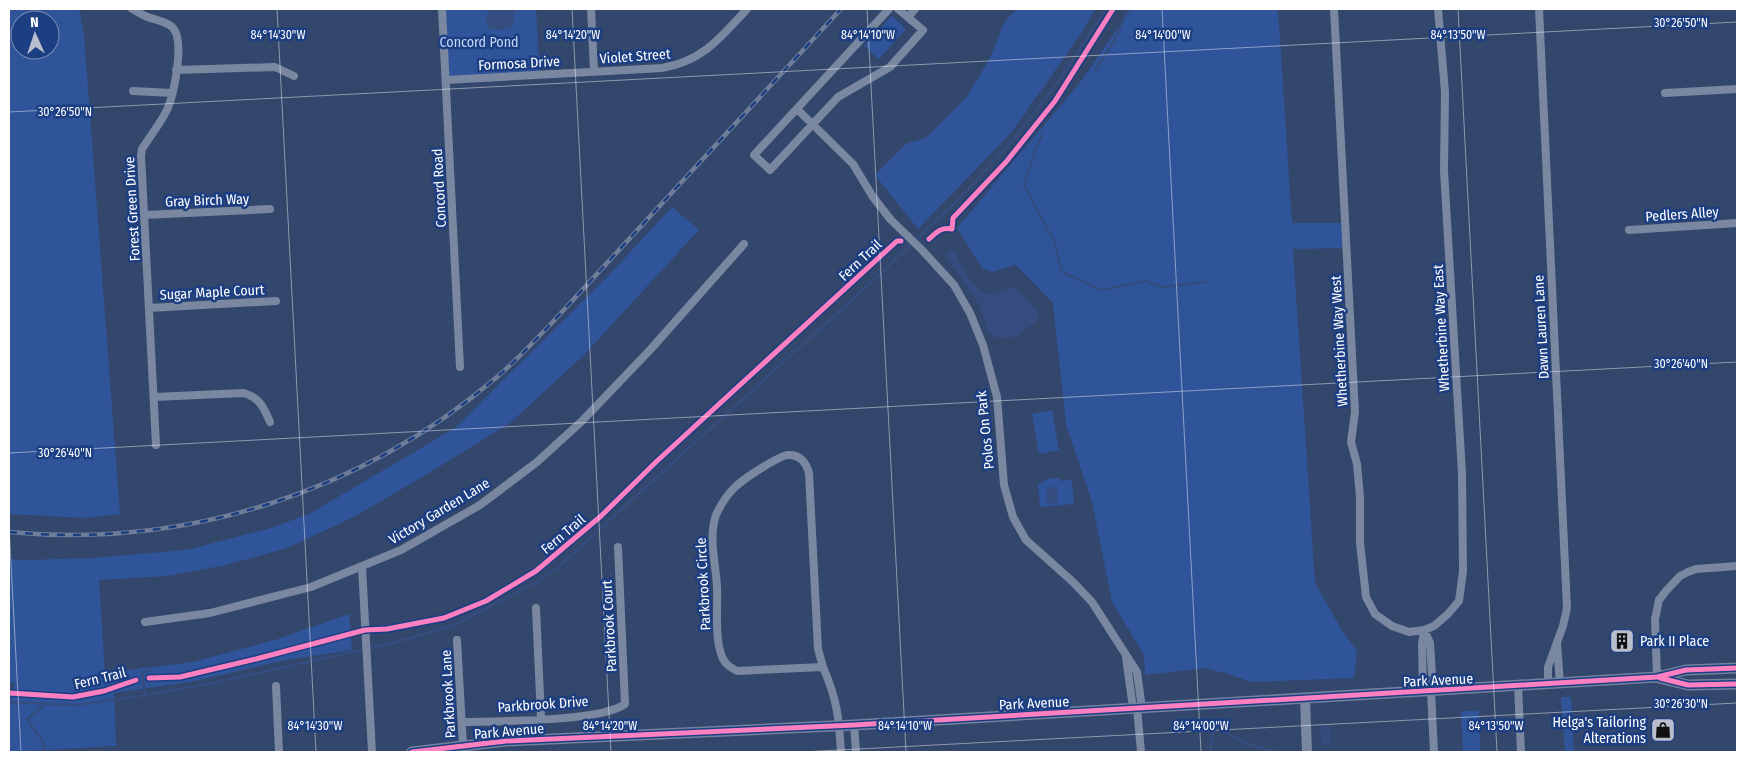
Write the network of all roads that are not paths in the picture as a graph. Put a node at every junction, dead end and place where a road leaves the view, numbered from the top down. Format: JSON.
{"nodes":[{"id":1,"x":132,"y":9,"type":"edge"},
{"id":2,"x":442,"y":9,"type":"edge"},
{"id":3,"x":591,"y":9,"type":"edge"},
{"id":4,"x":747,"y":9,"type":"edge"},
{"id":5,"x":889,"y":9,"type":"edge"},
{"id":6,"x":898,"y":9,"type":"edge"},
{"id":7,"x":915,"y":9,"type":"edge"},
{"id":8,"x":1334,"y":9,"type":"edge"},
{"id":9,"x":1438,"y":9,"type":"edge"},
{"id":10,"x":1539,"y":9,"type":"edge"},
{"id":11,"x":908,"y":17,"type":"junction"},
{"id":12,"x":176,"y":70,"type":"junction"},
{"id":13,"x":594,"y":71,"type":"junction"},
{"id":14,"x":294,"y":76,"type":"dead end"},
{"id":15,"x":446,"y":80,"type":"junction"},
{"id":16,"x":1737,"y":89,"type":"edge"},
{"id":17,"x":133,"y":91,"type":"dead end"},
{"id":18,"x":172,"y":92,"type":"junction"},
{"id":19,"x":1665,"y":93,"type":"dead end"},
{"id":20,"x":797,"y":109,"type":"junction"},
{"id":21,"x":812,"y":124,"type":"junction"},
{"id":22,"x":270,"y":209,"type":"dead end"},
{"id":23,"x":145,"y":215,"type":"junction"},
{"id":24,"x":1737,"y":223,"type":"edge"},
{"id":25,"x":1629,"y":230,"type":"dead end"},
{"id":26,"x":744,"y":244,"type":"dead end"},
{"id":27,"x":276,"y":301,"type":"dead end"},
{"id":28,"x":149,"y":308,"type":"junction"},
{"id":29,"x":460,"y":367,"type":"dead end"},
{"id":30,"x":154,"y":397,"type":"junction"},
{"id":31,"x":270,"y":422,"type":"dead end"},
{"id":32,"x":156,"y":444,"type":"dead end"},
{"id":33,"x":618,"y":547,"type":"dead end"},
{"id":34,"x":1737,"y":566,"type":"edge"},
{"id":35,"x":362,"y":568,"type":"junction"},
{"id":36,"x":536,"y":608,"type":"dead end"},
{"id":37,"x":144,"y":622,"type":"dead end"},
{"id":38,"x":1424,"y":630,"type":"junction"},
{"id":39,"x":457,"y":640,"type":"dead end"},
{"id":40,"x":1557,"y":642,"type":"junction"},
{"id":41,"x":823,"y":667,"type":"junction"},
{"id":42,"x":1737,"y":668,"type":"edge"},
{"id":43,"x":1702,"y":669,"type":"junction"},
{"id":44,"x":1657,"y":677,"type":"junction"},
{"id":45,"x":1560,"y":684,"type":"junction"},
{"id":46,"x":1715,"y":684,"type":"junction"},
{"id":47,"x":1737,"y":684,"type":"edge"},
{"id":48,"x":1548,"y":685,"type":"junction"},
{"id":49,"x":276,"y":686,"type":"dead end"},
{"id":50,"x":1518,"y":686,"type":"junction"},
{"id":51,"x":1429,"y":692,"type":"junction"},
{"id":52,"x":1305,"y":699,"type":"junction"},
{"id":53,"x":625,"y":704,"type":"joint"},
{"id":54,"x":1137,"y":708,"type":"junction"},
{"id":55,"x":541,"y":718,"type":"junction"},
{"id":56,"x":462,"y":722,"type":"junction"},
{"id":57,"x":854,"y":724,"type":"junction"},
{"id":58,"x":839,"y":725,"type":"junction"},
{"id":59,"x":463,"y":746,"type":"junction"},
{"id":60,"x":279,"y":752,"type":"edge"},
{"id":61,"x":372,"y":752,"type":"edge"},
{"id":62,"x":412,"y":752,"type":"edge"},
{"id":63,"x":841,"y":752,"type":"edge"},
{"id":64,"x":856,"y":752,"type":"edge"},
{"id":65,"x":1141,"y":752,"type":"edge"},
{"id":66,"x":1307,"y":752,"type":"edge"},
{"id":67,"x":1434,"y":752,"type":"edge"},
{"id":68,"x":1521,"y":752,"type":"edge"}],
"edges":[{"from":1,"to":12,"type":"street","name":"Forest Green Drive"},
{"from":2,"to":15,"type":"street","name":"Concord Road"},
{"from":3,"to":13,"type":"street"},
{"from":4,"to":13,"type":"street","name":"Violet Street"},
{"from":5,"to":20,"type":"street"},
{"from":6,"to":11,"type":"street"},
{"from":7,"to":11,"type":"street"},
{"from":8,"to":38,"type":"street","name":"Whetherbine Way West"},
{"from":9,"to":38,"type":"street","name":"Whetherbine Way East"},
{"from":10,"to":40,"type":"street","name":"Dawn Lauren Lane"},
{"from":11,"to":21,"type":"street"},
{"from":12,"to":14,"type":"street"},
{"from":12,"to":18,"type":"street","name":"Forest Green Drive"},
{"from":13,"to":15,"type":"street","name":"Formosa Drive"},
{"from":15,"to":29,"type":"street","name":"Concord Road"},
{"from":16,"to":19,"type":"street"},
{"from":17,"to":18,"type":"street"},
{"from":18,"to":23,"type":"street","name":"Forest Green Drive"},
{"from":20,"to":21,"type":"street","name":"Polos On Park"},
{"from":20,"to":21,"type":"street"},
{"from":21,"to":54,"type":"street","name":"Polos On Park"},
{"from":22,"to":23,"type":"street","name":"Gray Birch Way"},
{"from":23,"to":28,"type":"street","name":"Forest Green Drive"},
{"from":24,"to":25,"type":"street","name":"Pedlers Alley"},
{"from":26,"to":35,"type":"street","name":"Victory Garden Lane"},
{"from":27,"to":28,"type":"street","name":"Sugar Maple Court"},
{"from":28,"to":30,"type":"street","name":"Forest Green Drive"},
{"from":30,"to":31,"type":"street"},
{"from":30,"to":32,"type":"street","name":"Forest Green Drive"},
{"from":33,"to":53,"type":"street","name":"Parkbrook Court"},
{"from":34,"to":44,"type":"street"},
{"from":35,"to":37,"type":"street","name":"Victory Garden Lane"},
{"from":35,"to":61,"type":"street"},
{"from":36,"to":55,"type":"street"},
{"from":38,"to":51,"type":"street"},
{"from":39,"to":56,"type":"street","name":"Parkbrook Lane"},
{"from":40,"to":45,"type":"street","name":"Dawn Lauren Lane"},
{"from":40,"to":48,"type":"street","name":"Dawn Lauren Lane"},
{"from":41,"to":41,"type":"street","name":"Parkbrook Circle"},
{"from":41,"to":58,"type":"street","name":"Parkbrook Circle"},
{"from":42,"to":43,"type":"main road","name":"Park Avenue"},
{"from":43,"to":44,"type":"main road","name":"Park Avenue"},
{"from":43,"to":46,"type":"main road"},
{"from":44,"to":45,"type":"main road","name":"Park Avenue"},
{"from":44,"to":46,"type":"main road","name":"Park Avenue"},
{"from":45,"to":48,"type":"main road","name":"Park Avenue"},
{"from":46,"to":47,"type":"main road","name":"Park Avenue"},
{"from":48,"to":50,"type":"main road","name":"Park Avenue"},
{"from":49,"to":60,"type":"street"},
{"from":50,"to":51,"type":"main road","name":"Park Avenue"},
{"from":50,"to":68,"type":"street"},
{"from":51,"to":52,"type":"main road","name":"Park Avenue"},
{"from":51,"to":67,"type":"street"},
{"from":52,"to":54,"type":"main road","name":"Park Avenue"},
{"from":52,"to":66,"type":"street"},
{"from":53,"to":55,"type":"street","name":"Parkbrook Drive"},
{"from":54,"to":57,"type":"main road","name":"Park Avenue"},
{"from":54,"to":65,"type":"street","name":"Polos On Park"},
{"from":55,"to":56,"type":"street","name":"Parkbrook Drive"},
{"from":56,"to":59,"type":"street","name":"Parkbrook Lane"},
{"from":57,"to":58,"type":"main road","name":"Park Avenue"},
{"from":57,"to":64,"type":"street"},
{"from":58,"to":59,"type":"main road","name":"Park Avenue"},
{"from":58,"to":63,"type":"street","name":"Parkbrook Circle"},
{"from":59,"to":62,"type":"main road","name":"Park Avenue"}]}
